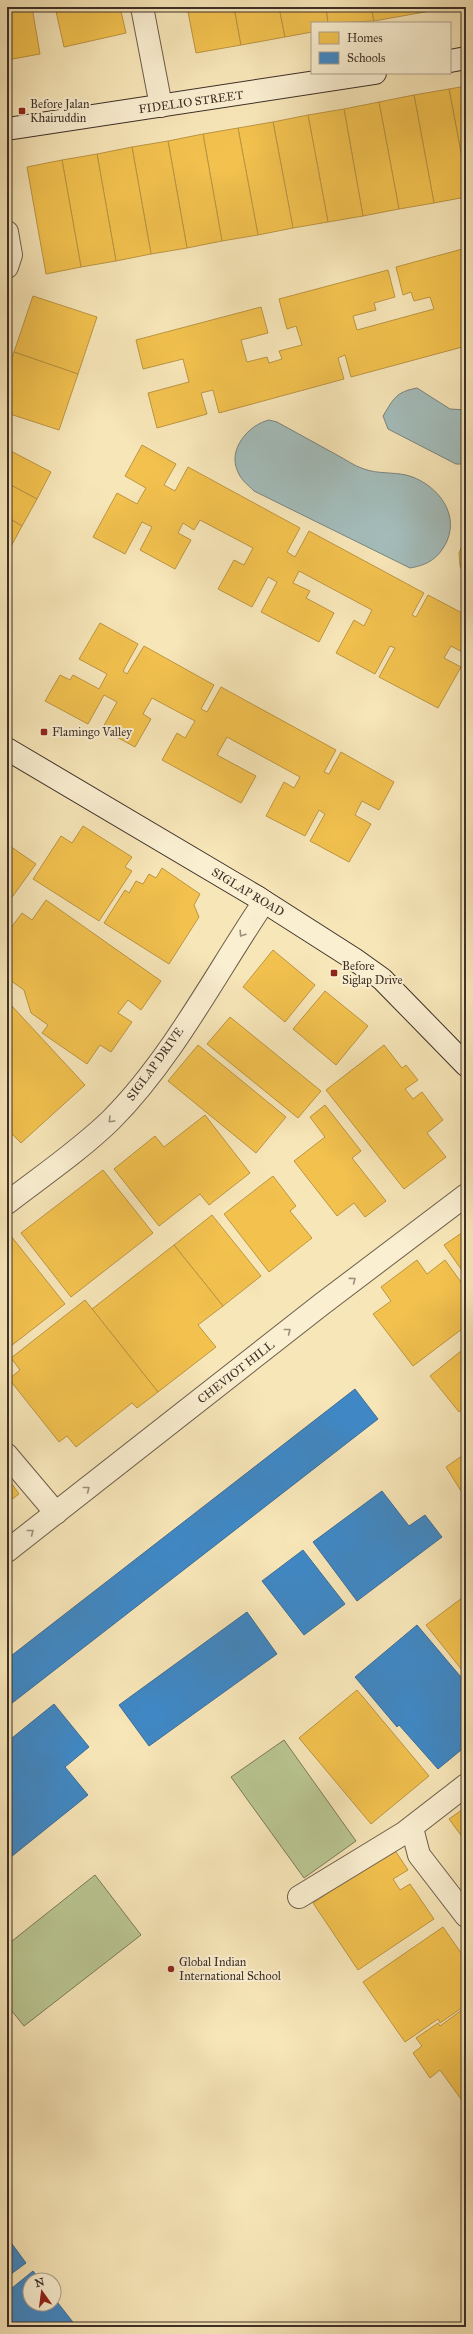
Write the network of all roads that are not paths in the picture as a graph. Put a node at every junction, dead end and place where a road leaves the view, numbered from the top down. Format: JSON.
{"nodes":[{"id":1,"x":142,"y":7,"type":"edge"},
{"id":2,"x":466,"y":58,"type":"edge"},
{"id":3,"x":451,"y":61,"type":"edge"},
{"id":4,"x":369,"y":74,"type":"edge"},
{"id":5,"x":161,"y":106,"type":"junction"},
{"id":6,"x":7,"y":129,"type":"edge"},
{"id":7,"x":7,"y":232,"type":"edge"},
{"id":8,"x":7,"y":267,"type":"edge"},
{"id":9,"x":7,"y":749,"type":"edge"},
{"id":10,"x":257,"y":897,"type":"junction"},
{"id":11,"x":466,"y":1065,"type":"edge"},
{"id":12,"x":466,"y":1195,"type":"edge"},
{"id":13,"x":7,"y":1204,"type":"edge"},
{"id":14,"x":7,"y":1455,"type":"edge"},
{"id":15,"x":56,"y":1513,"type":"junction"},
{"id":16,"x":7,"y":1551,"type":"edge"},
{"id":17,"x":466,"y":1785,"type":"edge"},
{"id":18,"x":412,"y":1828,"type":"junction"},
{"id":19,"x":299,"y":1897,"type":"dead end"},
{"id":20,"x":466,"y":1916,"type":"edge"}],
"edges":[{"from":1,"to":5,"type":"street"},
{"from":2,"to":3,"type":"street"},
{"from":4,"to":5,"type":"street","name":"FIDELIO STREET"},
{"from":5,"to":6,"type":"street","name":"FIDELIO STREET"},
{"from":7,"to":8,"type":"street"},
{"from":9,"to":10,"type":"street","name":"SIGLAP ROAD"},
{"from":10,"to":11,"type":"street","name":"SIGLAP ROAD"},
{"from":10,"to":13,"type":"street","name":"SIGLAP DRIVE","one_way":true},
{"from":15,"to":12,"type":"street","name":"CHEVIOT HILL","one_way":true},
{"from":14,"to":15,"type":"street"},
{"from":16,"to":15,"type":"street","name":"CHEVIOT HILL","one_way":true},
{"from":17,"to":18,"type":"street"},
{"from":18,"to":19,"type":"street"},
{"from":18,"to":20,"type":"street"}]}
